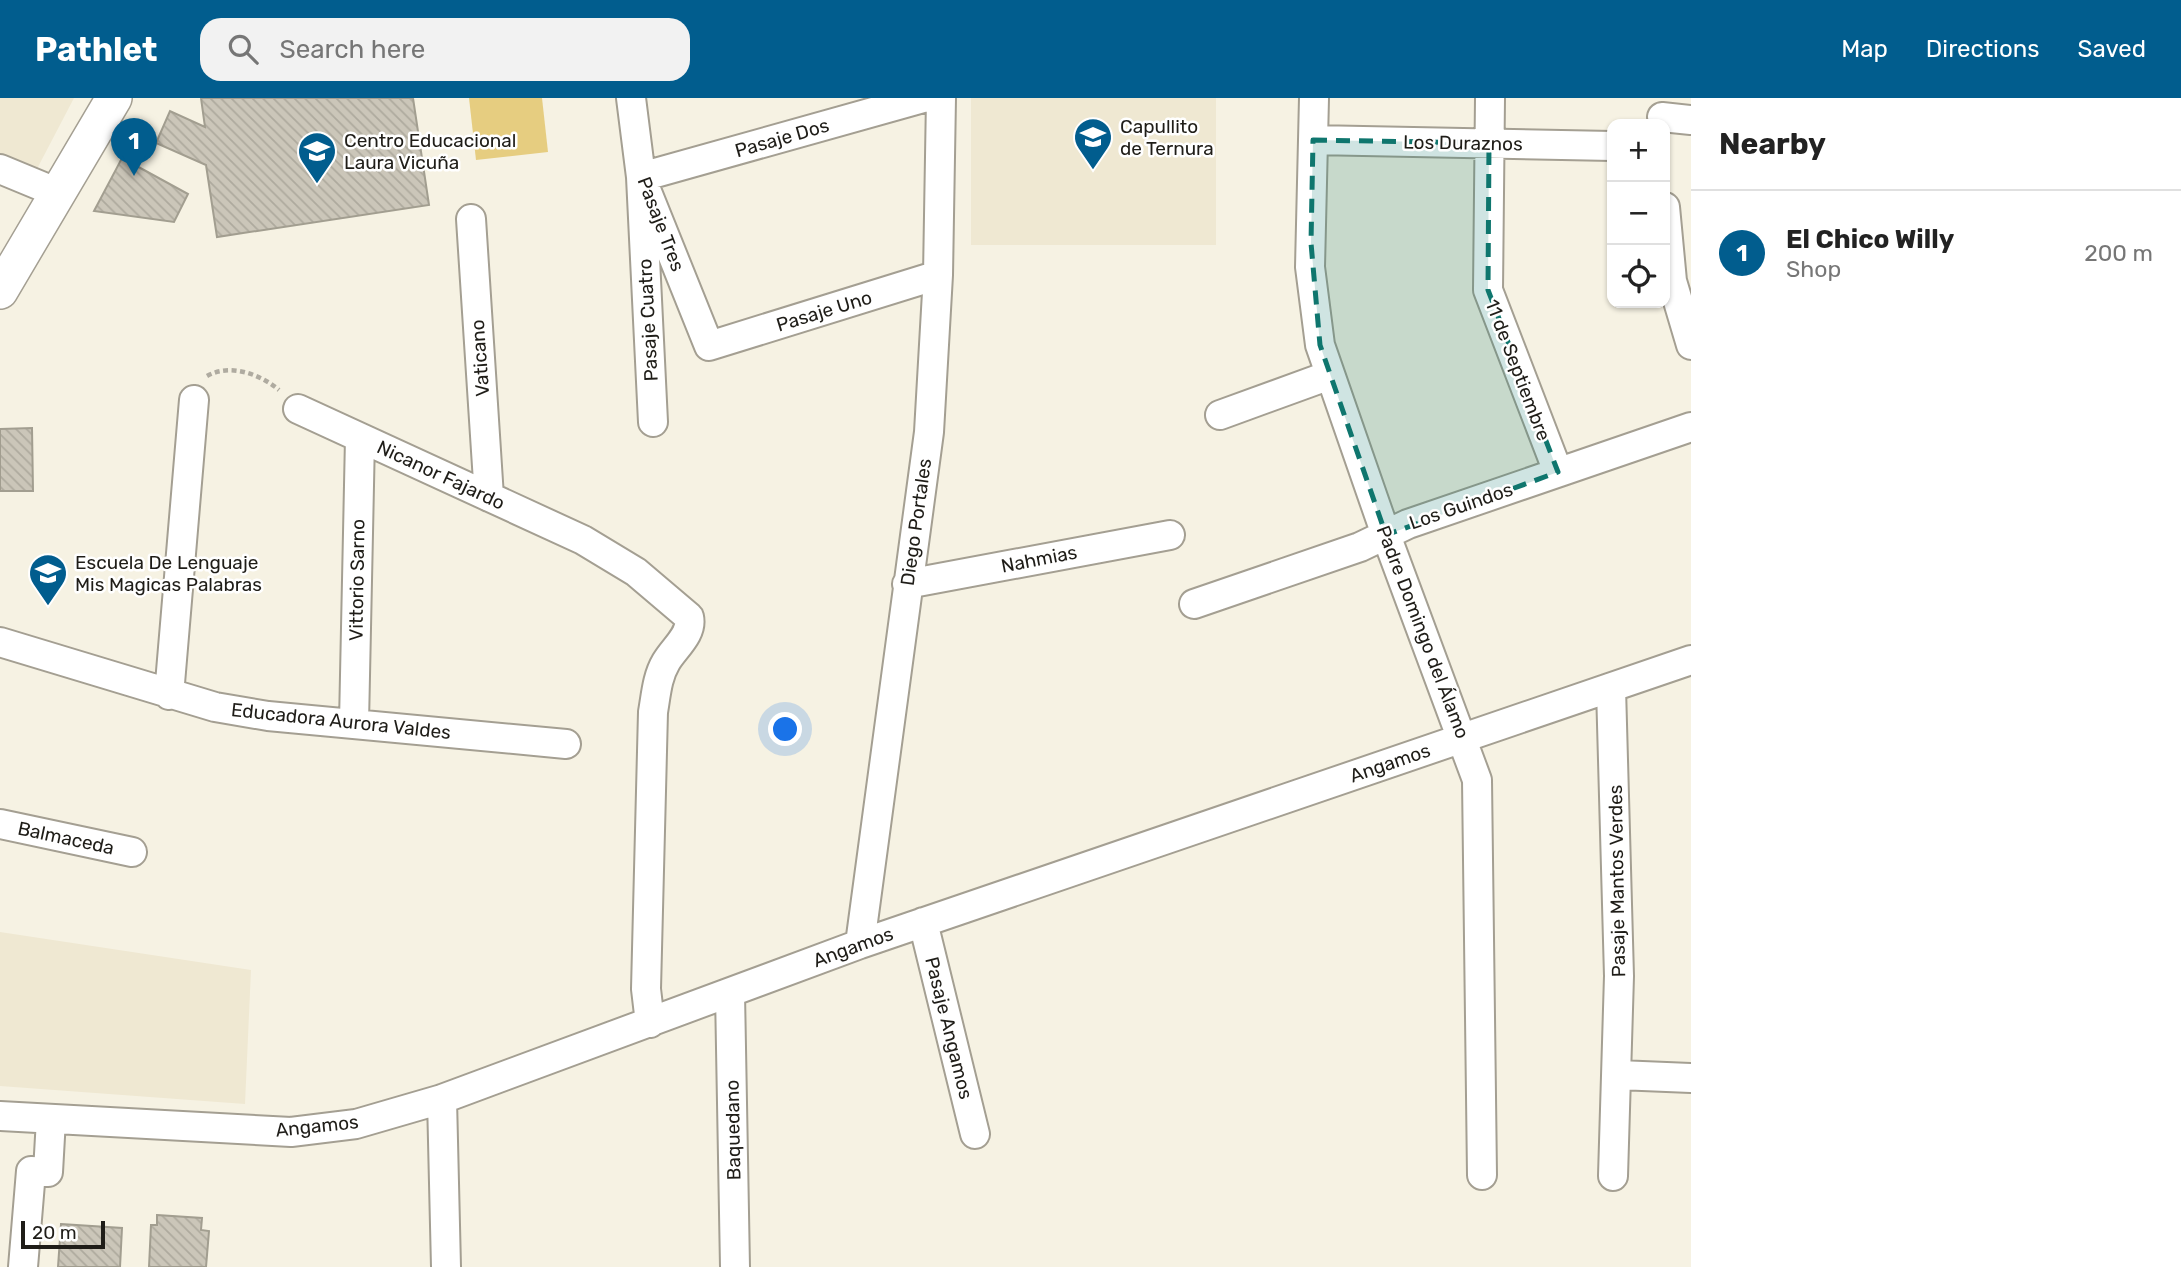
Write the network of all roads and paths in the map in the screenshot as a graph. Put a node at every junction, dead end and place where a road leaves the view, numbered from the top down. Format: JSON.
{"nodes":[{"id":1,"x":114,"y":98,"type":"edge"},
{"id":2,"x":631,"y":98,"type":"edge"},
{"id":3,"x":923,"y":98,"type":"edge"},
{"id":4,"x":941,"y":98,"type":"edge"},
{"id":5,"x":1314,"y":98,"type":"edge"},
{"id":6,"x":1490,"y":98,"type":"edge"},
{"id":7,"x":1662,"y":113,"type":"edge"},
{"id":8,"x":1691,"y":120,"type":"edge"},
{"id":9,"x":1313,"y":140,"type":"junction"},
{"id":10,"x":1489,"y":144,"type":"junction"},
{"id":11,"x":1607,"y":146,"type":"edge"},
{"id":12,"x":0,"y":169,"type":"edge"},
{"id":13,"x":641,"y":177,"type":"junction"},
{"id":14,"x":58,"y":193,"type":"junction"},
{"id":15,"x":471,"y":219,"type":"dead end"},
{"id":16,"x":1669,"y":245,"type":"edge"},
{"id":17,"x":938,"y":275,"type":"junction"},
{"id":18,"x":0,"y":291,"type":"edge"},
{"id":19,"x":1691,"y":345,"type":"edge"},
{"id":20,"x":709,"y":346,"type":"joint"},
{"id":21,"x":1330,"y":375,"type":"junction"},
{"id":22,"x":194,"y":400,"type":"joint"},
{"id":23,"x":298,"y":409,"type":"joint"},
{"id":24,"x":1220,"y":415,"type":"dead end"},
{"id":25,"x":653,"y":422,"type":"dead end"},
{"id":26,"x":1691,"y":427,"type":"edge"},
{"id":27,"x":360,"y":438,"type":"junction"},
{"id":28,"x":1558,"y":472,"type":"junction"},
{"id":29,"x":489,"y":497,"type":"junction"},
{"id":30,"x":1170,"y":535,"type":"dead end"},
{"id":31,"x":1386,"y":535,"type":"junction"},
{"id":32,"x":907,"y":584,"type":"junction"},
{"id":33,"x":1194,"y":604,"type":"dead end"},
{"id":34,"x":0,"y":642,"type":"edge"},
{"id":35,"x":1691,"y":660,"type":"edge"},
{"id":36,"x":1611,"y":688,"type":"junction"},
{"id":37,"x":169,"y":695,"type":"junction"},
{"id":38,"x":354,"y":723,"type":"junction"},
{"id":39,"x":1462,"y":738,"type":"junction"},
{"id":40,"x":566,"y":744,"type":"dead end"},
{"id":41,"x":0,"y":824,"type":"edge"},
{"id":42,"x":132,"y":852,"type":"dead end"},
{"id":43,"x":923,"y":922,"type":"junction"},
{"id":44,"x":860,"y":944,"type":"junction"},
{"id":45,"x":730,"y":993,"type":"junction"},
{"id":46,"x":650,"y":1023,"type":"junction"},
{"id":47,"x":1618,"y":1075,"type":"junction"},
{"id":48,"x":1691,"y":1078,"type":"edge"},
{"id":49,"x":442,"y":1099,"type":"junction"},
{"id":50,"x":0,"y":1116,"type":"edge"},
{"id":51,"x":51,"y":1119,"type":"junction"},
{"id":52,"x":975,"y":1134,"type":"dead end"},
{"id":53,"x":1482,"y":1175,"type":"dead end"},
{"id":54,"x":1613,"y":1177,"type":"dead end"},
{"id":55,"x":23,"y":1267,"type":"edge"},
{"id":56,"x":446,"y":1267,"type":"edge"},
{"id":57,"x":735,"y":1267,"type":"edge"}],
"edges":[{"from":1,"to":14,"type":"main road"},
{"from":2,"to":13,"type":"street","name":"Pasaje Tres"},
{"from":3,"to":13,"type":"street","name":"Pasaje Dos"},
{"from":4,"to":17,"type":"street","name":"Diego Portales"},
{"from":5,"to":9,"type":"street","name":"Padre Domingo del Álamo"},
{"from":6,"to":10,"type":"street","name":"11 de Septiembre"},
{"from":7,"to":8,"type":"street"},
{"from":9,"to":10,"type":"street","name":"Los Duraznos"},
{"from":9,"to":21,"type":"street","name":"Padre Domingo del Álamo"},
{"from":10,"to":11,"type":"street","name":"Los Duraznos"},
{"from":10,"to":28,"type":"street","name":"11 de Septiembre"},
{"from":12,"to":14,"type":"street"},
{"from":13,"to":20,"type":"street","name":"Pasaje Tres"},
{"from":13,"to":25,"type":"street","name":"Pasaje Cuatro"},
{"from":14,"to":18,"type":"main road"},
{"from":15,"to":29,"type":"street","name":"Vaticano"},
{"from":16,"to":19,"type":"street"},
{"from":17,"to":20,"type":"street","name":"Pasaje Uno"},
{"from":17,"to":32,"type":"street","name":"Diego Portales"},
{"from":21,"to":24,"type":"street"},
{"from":21,"to":31,"type":"street","name":"Padre Domingo del Álamo"},
{"from":22,"to":23,"type":"path"},
{"from":22,"to":37,"type":"street"},
{"from":23,"to":27,"type":"street","name":"Nicanor Fajardo"},
{"from":26,"to":28,"type":"street","name":"Los Guindos"},
{"from":27,"to":29,"type":"street","name":"Nicanor Fajardo"},
{"from":27,"to":38,"type":"street","name":"Vittorio Sarno"},
{"from":28,"to":31,"type":"street","name":"Los Guindos"},
{"from":29,"to":46,"type":"street","name":"Nicanor Fajardo"},
{"from":30,"to":32,"type":"street","name":"Nahmias"},
{"from":31,"to":33,"type":"street","name":"Los Guindos"},
{"from":31,"to":39,"type":"street","name":"Padre Domingo del Álamo"},
{"from":32,"to":44,"type":"street","name":"Diego Portales"},
{"from":34,"to":37,"type":"street","name":"Educadora Aurora Valdes"},
{"from":35,"to":36,"type":"street","name":"Angamos"},
{"from":36,"to":39,"type":"street","name":"Angamos"},
{"from":36,"to":47,"type":"street","name":"Pasaje Mantos Verdes"},
{"from":37,"to":38,"type":"street","name":"Educadora Aurora Valdes"},
{"from":38,"to":40,"type":"street","name":"Educadora Aurora Valdes"},
{"from":39,"to":43,"type":"street","name":"Angamos"},
{"from":39,"to":53,"type":"street","name":"Padre Domingo del Álamo"},
{"from":41,"to":42,"type":"street","name":"Balmaceda"},
{"from":43,"to":44,"type":"street","name":"Angamos"},
{"from":43,"to":52,"type":"street","name":"Pasaje Angamos"},
{"from":44,"to":45,"type":"street","name":"Angamos"},
{"from":45,"to":46,"type":"street","name":"Angamos"},
{"from":45,"to":57,"type":"street","name":"Baquedano"},
{"from":46,"to":49,"type":"street","name":"Angamos"},
{"from":47,"to":48,"type":"street"},
{"from":47,"to":54,"type":"street","name":"Pasaje Mantos Verdes"},
{"from":49,"to":51,"type":"street","name":"Angamos"},
{"from":49,"to":56,"type":"street"},
{"from":50,"to":51,"type":"street","name":"Angamos"},
{"from":51,"to":55,"type":"street"}]}
